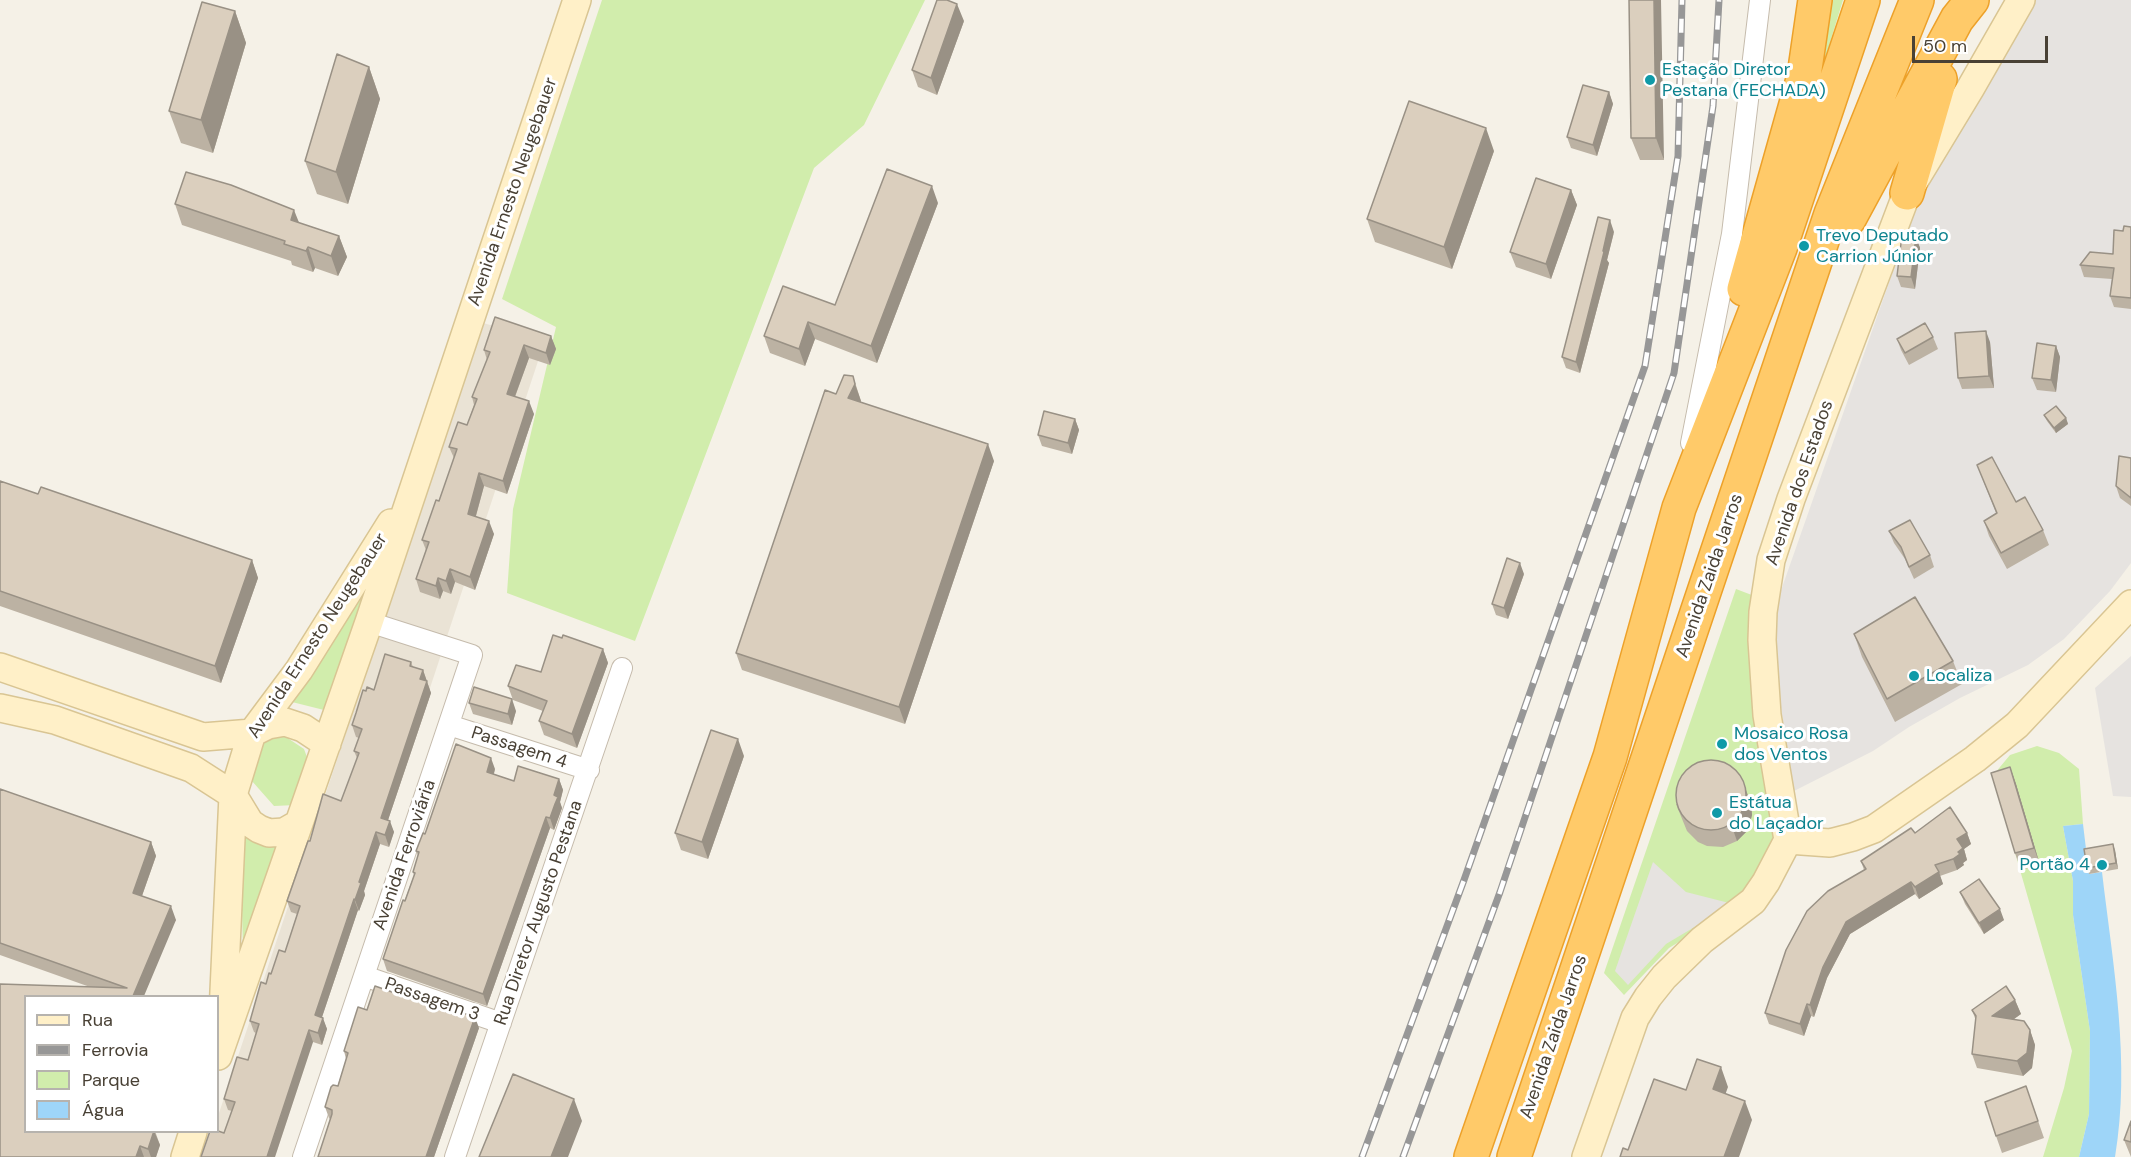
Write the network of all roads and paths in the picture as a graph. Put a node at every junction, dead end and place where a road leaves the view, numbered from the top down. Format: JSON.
{"nodes":[{"id":1,"x":577,"y":0,"type":"edge"},
{"id":2,"x":1760,"y":0,"type":"edge"},
{"id":3,"x":1815,"y":0,"type":"edge"},
{"id":4,"x":1863,"y":0,"type":"edge"},
{"id":5,"x":1917,"y":0,"type":"edge"},
{"id":6,"x":2021,"y":0,"type":"edge"},
{"id":7,"x":1965,"y":10,"type":"edge"},
{"id":8,"x":1907,"y":193,"type":"junction"},
{"id":9,"x":1802,"y":304,"type":"junction"},
{"id":10,"x":414,"y":487,"type":"junction"},
{"id":11,"x":1678,"y":508,"type":"junction"},
{"id":12,"x":2131,"y":604,"type":"edge"},
{"id":13,"x":369,"y":622,"type":"junction"},
{"id":14,"x":0,"y":667,"type":"edge"},
{"id":15,"x":622,"y":668,"type":"dead end"},
{"id":16,"x":0,"y":708,"type":"edge"},
{"id":17,"x":449,"y":725,"type":"junction"},
{"id":18,"x":252,"y":733,"type":"junction"},
{"id":19,"x":327,"y":744,"type":"junction"},
{"id":20,"x":589,"y":770,"type":"junction"},
{"id":21,"x":233,"y":795,"type":"junction"},
{"id":22,"x":298,"y":824,"type":"junction"},
{"id":23,"x":1788,"y":840,"type":"junction"},
{"id":24,"x":364,"y":976,"type":"junction"},
{"id":25,"x":501,"y":1023,"type":"junction"},
{"id":26,"x":220,"y":1049,"type":"edge"},
{"id":27,"x":192,"y":1133,"type":"edge"},
{"id":28,"x":184,"y":1157,"type":"edge"},
{"id":29,"x":303,"y":1157,"type":"edge"},
{"id":30,"x":455,"y":1157,"type":"edge"},
{"id":31,"x":1471,"y":1157,"type":"edge"},
{"id":32,"x":1514,"y":1157,"type":"edge"},
{"id":33,"x":1586,"y":1157,"type":"edge"}],
"edges":[{"from":1,"to":10,"type":"street","name":"Avenida Ernesto Neugebauer"},
{"from":2,"to":11,"type":"street"},
{"from":3,"to":11,"type":"highway"},
{"from":4,"to":11,"type":"highway"},
{"from":5,"to":9,"type":"highway","name":"Avenida Zaida Jarros"},
{"from":6,"to":8,"type":"street","name":"Avenida dos Estados"},
{"from":7,"to":8,"type":"highway"},
{"from":7,"to":9,"type":"highway"},
{"from":8,"to":23,"type":"street","name":"Avenida dos Estados"},
{"from":9,"to":32,"type":"highway","name":"Avenida Zaida Jarros"},
{"from":10,"to":13,"type":"street","name":"Avenida Ernesto Neugebauer"},
{"from":10,"to":18,"type":"street","name":"Avenida Ernesto Neugebauer"},
{"from":11,"to":31,"type":"highway"},
{"from":12,"to":23,"type":"street"},
{"from":13,"to":17,"type":"street","name":"Avenida Ferroviária"},
{"from":13,"to":19,"type":"street","name":"Avenida Ernesto Neugebauer"},
{"from":14,"to":18,"type":"street"},
{"from":15,"to":20,"type":"street","name":"Rua Diretor Augusto Pestana"},
{"from":16,"to":21,"type":"street"},
{"from":17,"to":20,"type":"street","name":"Passagem 4"},
{"from":17,"to":24,"type":"street","name":"Avenida Ferroviária"},
{"from":18,"to":19,"type":"street"},
{"from":18,"to":21,"type":"street","name":"Avenida Ernesto Neugebauer"},
{"from":19,"to":22,"type":"street","name":"Avenida Ernesto Neugebauer"},
{"from":20,"to":25,"type":"street","name":"Rua Diretor Augusto Pestana"},
{"from":21,"to":22,"type":"street"},
{"from":21,"to":26,"type":"street","name":"Avenida Ernesto Neugebauer"},
{"from":22,"to":26,"type":"street","name":"Avenida Ernesto Neugebauer"},
{"from":23,"to":33,"type":"street"},
{"from":24,"to":25,"type":"street","name":"Passagem 3"},
{"from":24,"to":29,"type":"street","name":"Avenida Ferroviária"},
{"from":25,"to":30,"type":"street","name":"Rua Diretor Augusto Pestana"},
{"from":27,"to":28,"type":"street"}]}
